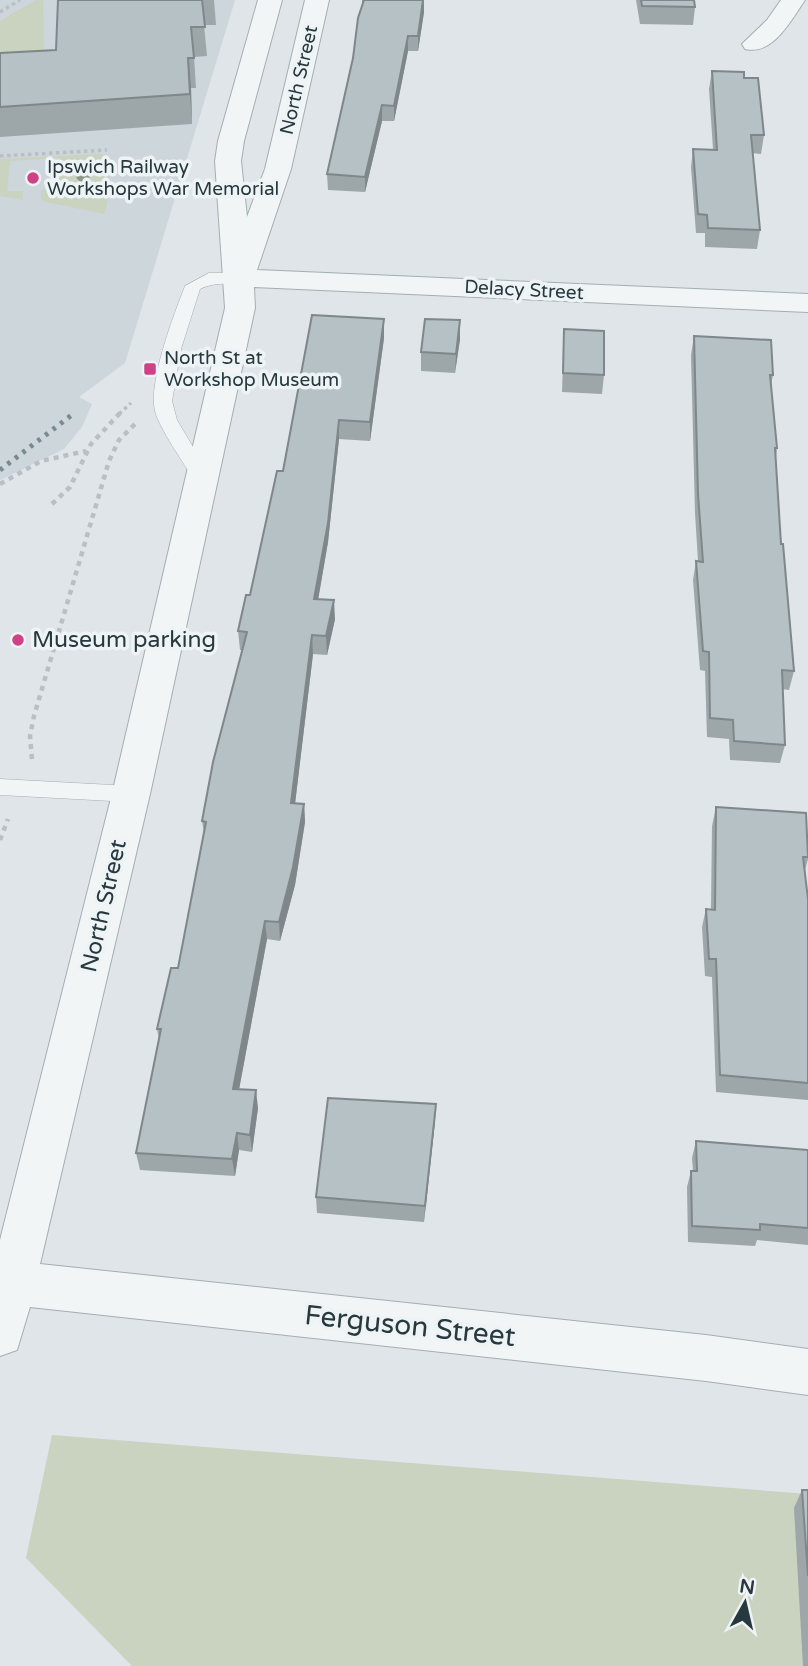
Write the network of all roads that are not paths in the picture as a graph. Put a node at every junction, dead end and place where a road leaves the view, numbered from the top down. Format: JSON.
{"nodes":[{"id":1,"x":270,"y":0,"type":"edge"},
{"id":2,"x":317,"y":0,"type":"edge"},
{"id":3,"x":793,"y":0,"type":"edge"},
{"id":4,"x":754,"y":44,"type":"dead end"},
{"id":5,"x":239,"y":278,"type":"junction"},
{"id":6,"x":808,"y":303,"type":"edge"},
{"id":7,"x":202,"y":477,"type":"junction"},
{"id":8,"x":0,"y":787,"type":"edge"},
{"id":9,"x":131,"y":794,"type":"junction"},
{"id":10,"x":4,"y":1312,"type":"edge"},
{"id":11,"x":808,"y":1372,"type":"edge"}],
"edges":[{"from":1,"to":5,"type":"street","name":"North Street"},
{"from":2,"to":5,"type":"street","name":"North Street"},
{"from":3,"to":4,"type":"street"},
{"from":5,"to":6,"type":"street","name":"Delacy Street"},
{"from":5,"to":7,"type":"street","name":"North Street"},
{"from":5,"to":7,"type":"lane"},
{"from":7,"to":9,"type":"street","name":"North Street"},
{"from":8,"to":9,"type":"lane"},
{"from":9,"to":10,"type":"street","name":"North Street"},
{"from":10,"to":11,"type":"street","name":"Ferguson Street"}]}
